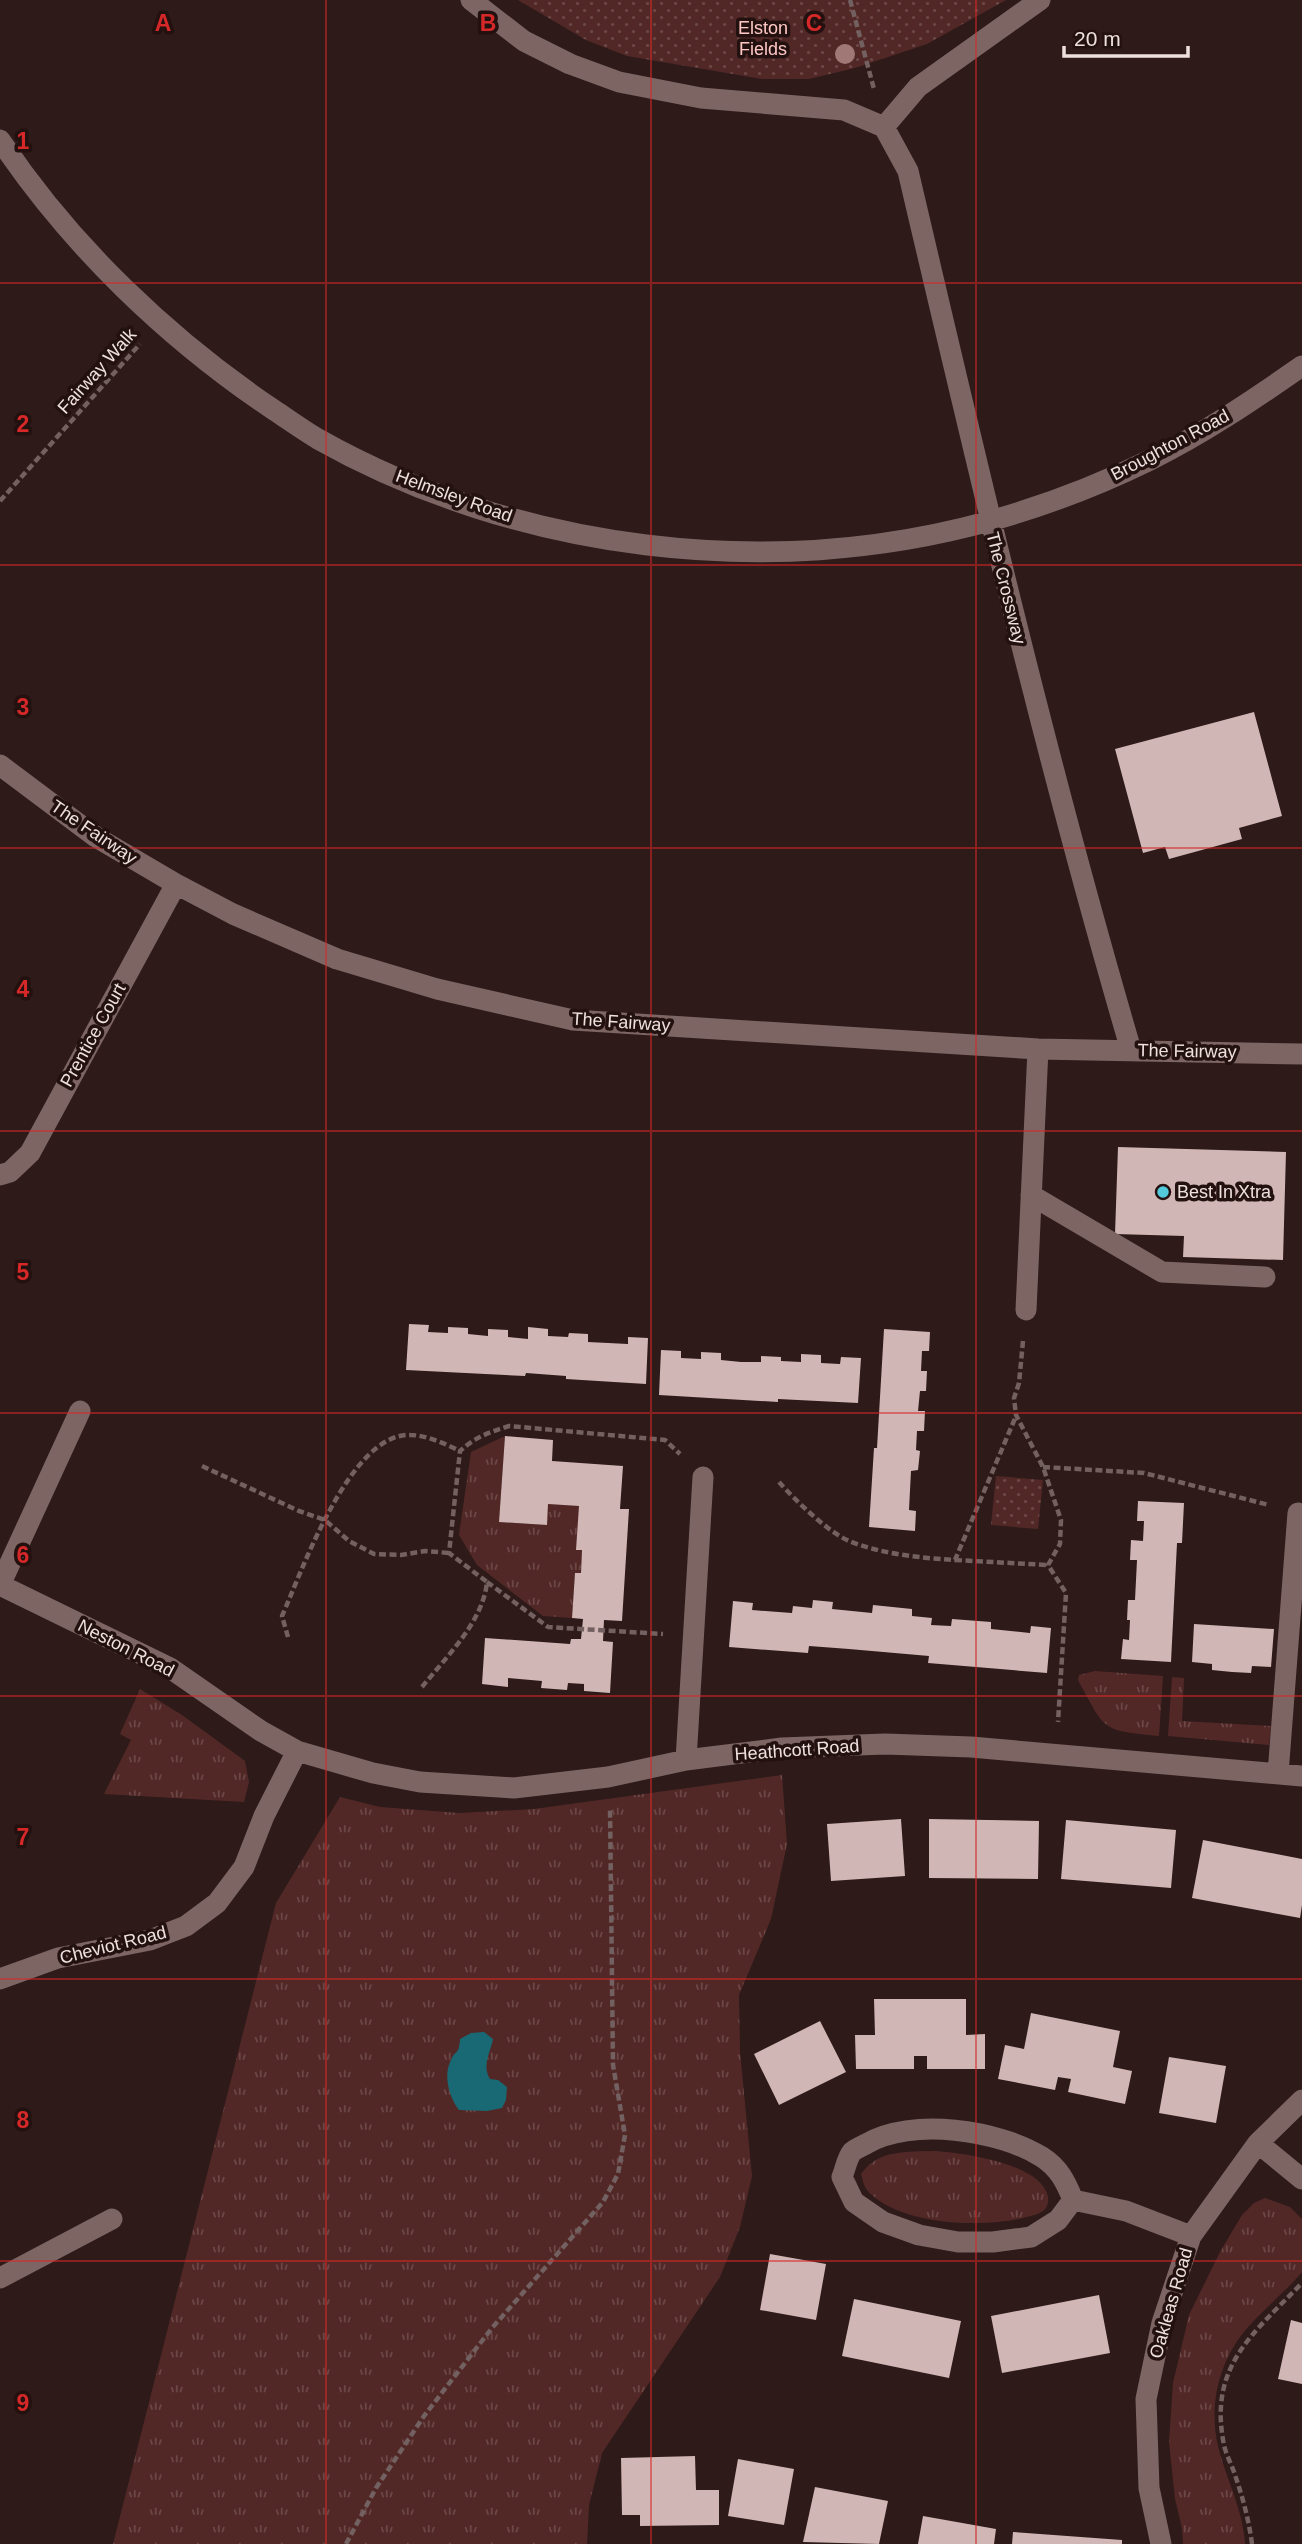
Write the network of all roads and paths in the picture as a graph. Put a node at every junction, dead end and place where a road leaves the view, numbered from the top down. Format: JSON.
{"nodes":[{"id":1,"x":471,"y":0,"type":"edge"},
{"id":2,"x":850,"y":0,"type":"edge"},
{"id":3,"x":1040,"y":0,"type":"edge"},
{"id":4,"x":884,"y":127,"type":"junction"},
{"id":5,"x":0,"y":140,"type":"edge"},
{"id":6,"x":159,"y":322,"type":"junction"},
{"id":7,"x":1302,"y":366,"type":"edge"},
{"id":8,"x":0,"y":501,"type":"edge"},
{"id":9,"x":990,"y":521,"type":"junction"},
{"id":10,"x":1,"y":766,"type":"edge"},
{"id":11,"x":176,"y":884,"type":"junction"},
{"id":12,"x":1038,"y":1049,"type":"junction"},
{"id":13,"x":1130,"y":1050,"type":"junction"},
{"id":14,"x":1302,"y":1054,"type":"edge"},
{"id":15,"x":0,"y":1175,"type":"edge"},
{"id":16,"x":1031,"y":1195,"type":"junction"},
{"id":17,"x":1265,"y":1277,"type":"dead end"},
{"id":18,"x":1026,"y":1310,"type":"joint"},
{"id":19,"x":80,"y":1411,"type":"dead end"},
{"id":20,"x":1016,"y":1415,"type":"junction"},
{"id":21,"x":460,"y":1451,"type":"junction"},
{"id":22,"x":202,"y":1466,"type":"dead end"},
{"id":23,"x":1043,"y":1467,"type":"junction"},
{"id":24,"x":703,"y":1477,"type":"joint"},
{"id":25,"x":779,"y":1482,"type":"dead end"},
{"id":26,"x":1298,"y":1513,"type":"joint"},
{"id":27,"x":325,"y":1520,"type":"junction"},
{"id":28,"x":449,"y":1553,"type":"junction"},
{"id":29,"x":955,"y":1560,"type":"junction"},
{"id":30,"x":1048,"y":1565,"type":"junction"},
{"id":31,"x":1298,"y":1568,"type":"edge"},
{"id":32,"x":487,"y":1582,"type":"junction"},
{"id":33,"x":0,"y":1585,"type":"edge"},
{"id":34,"x":694,"y":1636,"type":"junction"},
{"id":35,"x":288,"y":1637,"type":"dead end"},
{"id":36,"x":422,"y":1687,"type":"dead end"},
{"id":37,"x":297,"y":1751,"type":"junction"},
{"id":38,"x":1056,"y":1755,"type":"junction"},
{"id":39,"x":686,"y":1760,"type":"junction"},
{"id":40,"x":1278,"y":1774,"type":"junction"},
{"id":41,"x":1302,"y":1776,"type":"edge"},
{"id":42,"x":608,"y":1777,"type":"junction"},
{"id":43,"x":0,"y":1979,"type":"edge"},
{"id":44,"x":1302,"y":2100,"type":"edge"},
{"id":45,"x":1258,"y":2143,"type":"junction"},
{"id":46,"x":1302,"y":2179,"type":"edge"},
{"id":47,"x":1073,"y":2200,"type":"junction"},
{"id":48,"x":112,"y":2219,"type":"dead end"},
{"id":49,"x":1191,"y":2236,"type":"junction"},
{"id":50,"x":0,"y":2278,"type":"edge"},
{"id":51,"x":1302,"y":2283,"type":"edge"},
{"id":52,"x":346,"y":2544,"type":"edge"},
{"id":53,"x":1161,"y":2544,"type":"edge"},
{"id":54,"x":1252,"y":2544,"type":"edge"}],
"edges":[{"from":1,"to":4,"type":"street"},
{"from":2,"to":4,"type":"path"},
{"from":3,"to":4,"type":"street"},
{"from":4,"to":9,"type":"street","name":"The Crossway"},
{"from":5,"to":6,"type":"street","name":"Helmsley Road"},
{"from":6,"to":8,"type":"path","name":"Fairway Walk"},
{"from":6,"to":9,"type":"street","name":"Helmsley Road"},
{"from":7,"to":9,"type":"street","name":"Broughton Road"},
{"from":9,"to":13,"type":"street","name":"The Crossway"},
{"from":10,"to":11,"type":"street","name":"The Fairway"},
{"from":11,"to":12,"type":"street","name":"The Fairway"},
{"from":11,"to":15,"type":"street","name":"Prentice Court"},
{"from":12,"to":13,"type":"street","name":"The Fairway"},
{"from":12,"to":16,"type":"street"},
{"from":13,"to":14,"type":"street","name":"The Fairway"},
{"from":16,"to":17,"type":"street"},
{"from":16,"to":18,"type":"street"},
{"from":18,"to":20,"type":"path"},
{"from":19,"to":33,"type":"street"},
{"from":20,"to":23,"type":"path"},
{"from":20,"to":29,"type":"path"},
{"from":21,"to":24,"type":"path"},
{"from":21,"to":27,"type":"path"},
{"from":21,"to":28,"type":"path"},
{"from":22,"to":27,"type":"path"},
{"from":23,"to":26,"type":"path"},
{"from":23,"to":30,"type":"path"},
{"from":24,"to":34,"type":"street"},
{"from":25,"to":29,"type":"path"},
{"from":26,"to":31,"type":"street"},
{"from":27,"to":28,"type":"path"},
{"from":27,"to":35,"type":"path"},
{"from":28,"to":32,"type":"path"},
{"from":29,"to":30,"type":"path"},
{"from":30,"to":38,"type":"path"},
{"from":31,"to":40,"type":"street"},
{"from":32,"to":34,"type":"path"},
{"from":32,"to":36,"type":"path"},
{"from":33,"to":37,"type":"street","name":"Neston Road"},
{"from":34,"to":39,"type":"street"},
{"from":37,"to":42,"type":"street","name":"Heathcott Road"},
{"from":37,"to":43,"type":"street","name":"Cheviot Road"},
{"from":38,"to":39,"type":"street","name":"Heathcott Road"},
{"from":38,"to":40,"type":"street","name":"Heathcott Road"},
{"from":39,"to":42,"type":"street","name":"Heathcott Road"},
{"from":40,"to":41,"type":"street","name":"Heathcott Road"},
{"from":42,"to":52,"type":"path"},
{"from":44,"to":45,"type":"street","name":"Oakleas Road"},
{"from":45,"to":46,"type":"street"},
{"from":45,"to":49,"type":"street","name":"Oakleas Road"},
{"from":47,"to":47,"type":"street"},
{"from":47,"to":49,"type":"street"},
{"from":48,"to":50,"type":"street"},
{"from":49,"to":53,"type":"street","name":"Oakleas Road"},
{"from":51,"to":54,"type":"path"}]}
